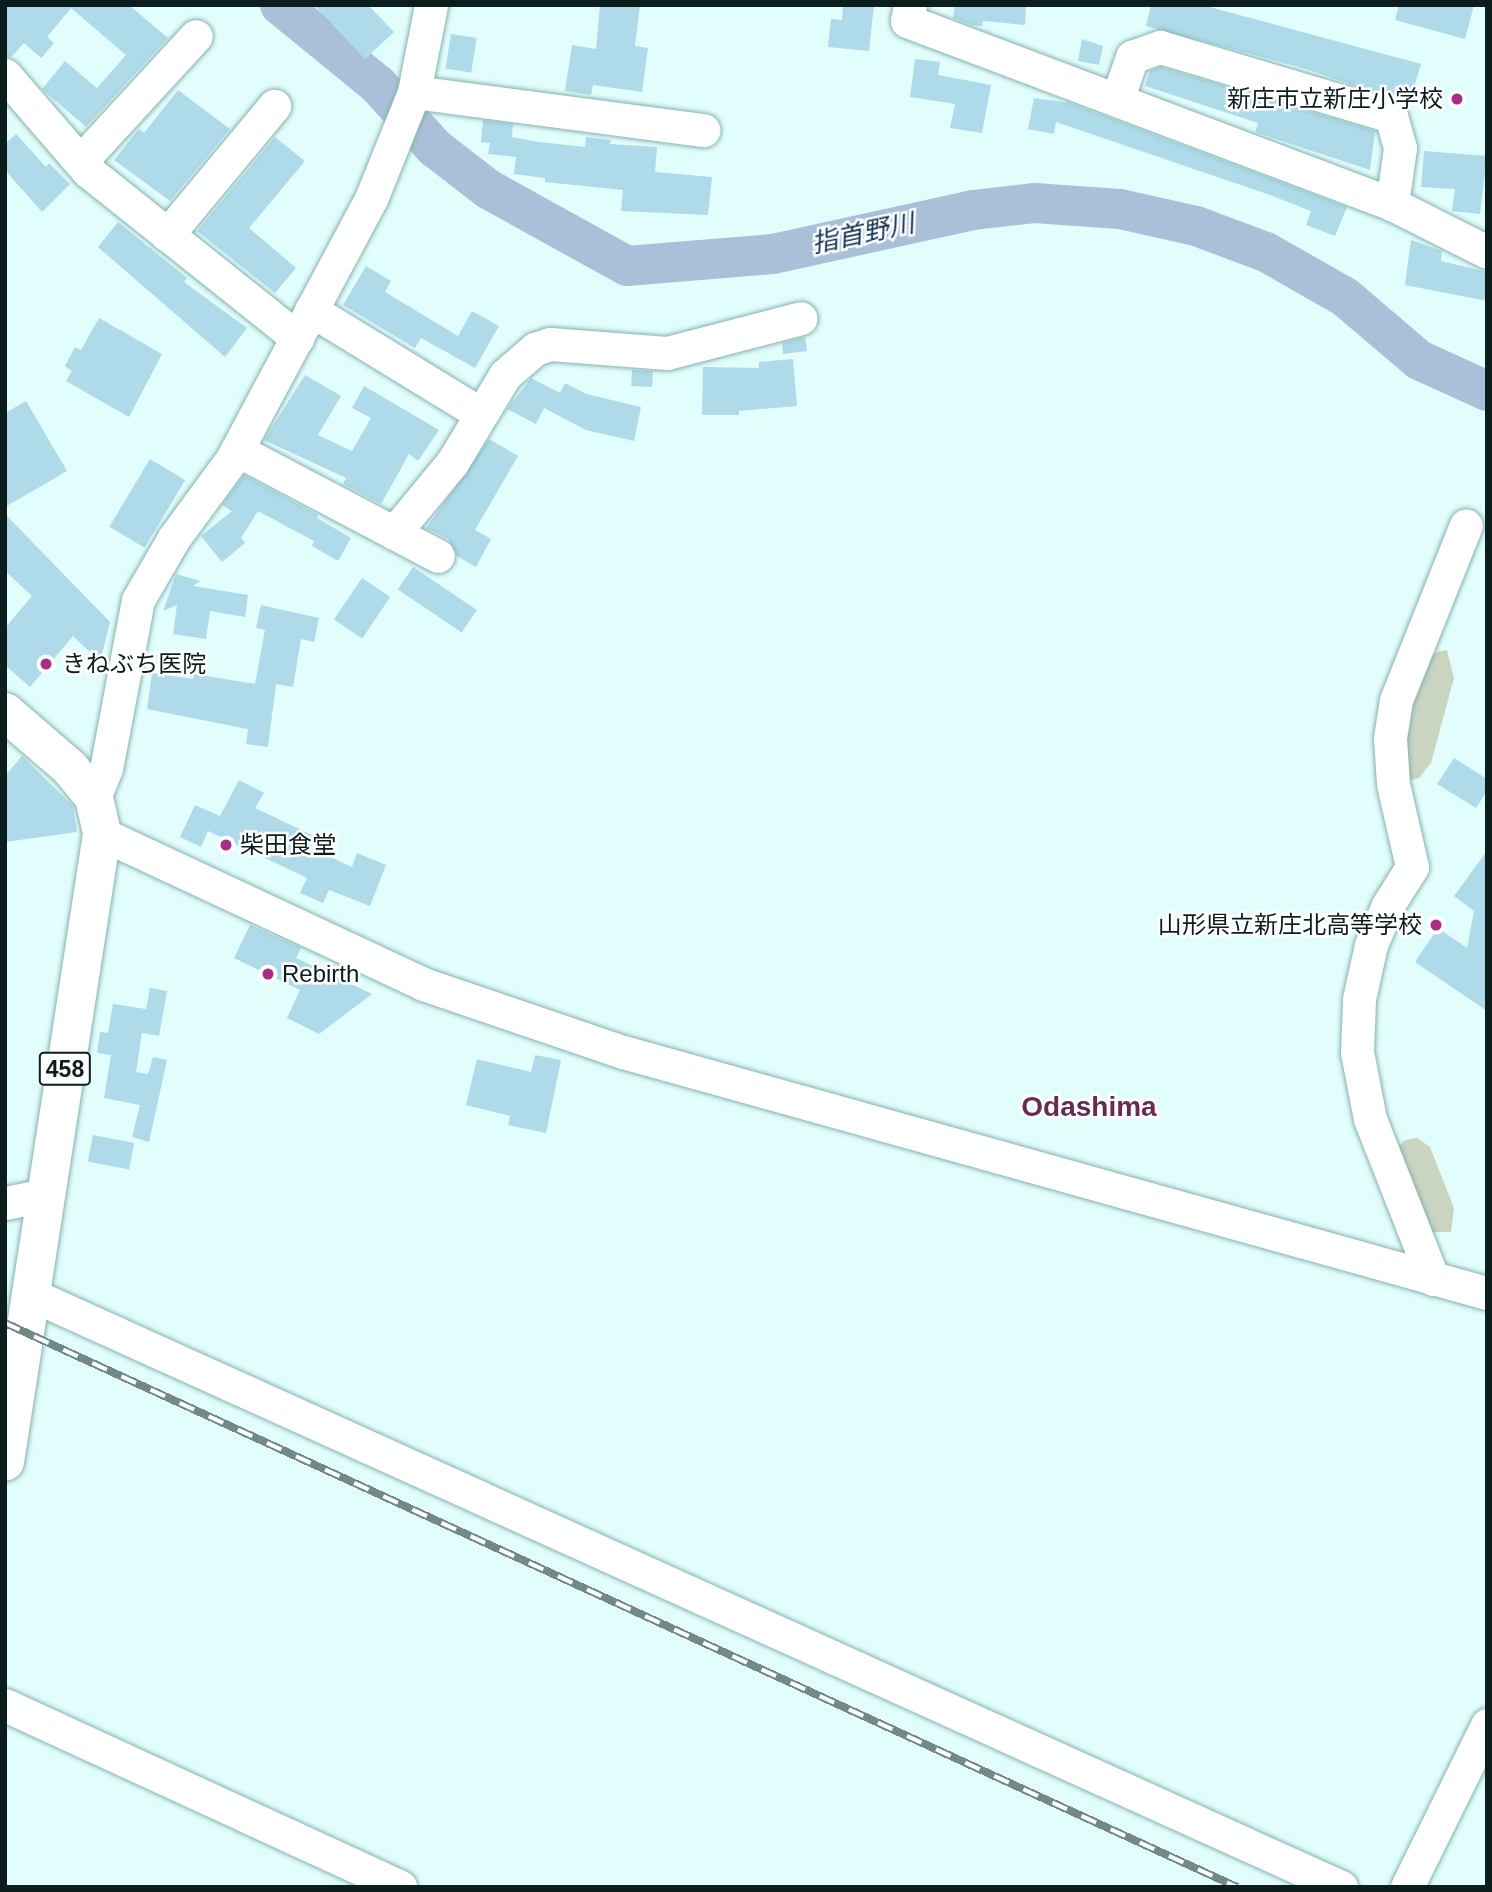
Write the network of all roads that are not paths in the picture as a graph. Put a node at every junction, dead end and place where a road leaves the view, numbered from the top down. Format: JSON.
{"nodes":[{"id":1,"x":431,"y":5,"type":"edge"},
{"id":2,"x":910,"y":5,"type":"edge"},
{"id":3,"x":196,"y":36,"type":"dead end"},
{"id":4,"x":5,"y":75,"type":"edge"},
{"id":5,"x":414,"y":92,"type":"junction"},
{"id":6,"x":1117,"y":100,"type":"junction"},
{"id":7,"x":274,"y":106,"type":"dead end"},
{"id":8,"x":704,"y":130,"type":"dead end"},
{"id":9,"x":80,"y":162,"type":"junction"},
{"id":10,"x":1392,"y":204,"type":"junction"},
{"id":11,"x":167,"y":235,"type":"junction"},
{"id":12,"x":1487,"y":252,"type":"edge"},
{"id":13,"x":801,"y":318,"type":"dead end"},
{"id":14,"x":304,"y":324,"type":"junction"},
{"id":15,"x":479,"y":413,"type":"junction"},
{"id":16,"x":237,"y":450,"type":"junction"},
{"id":17,"x":1466,"y":525,"type":"dead end"},
{"id":18,"x":394,"y":533,"type":"junction"},
{"id":19,"x":438,"y":556,"type":"dead end"},
{"id":20,"x":5,"y":712,"type":"edge"},
{"id":21,"x":98,"y":816,"type":"junction"},
{"id":22,"x":45,"y":1195,"type":"junction"},
{"id":23,"x":5,"y":1203,"type":"edge"},
{"id":24,"x":1433,"y":1279,"type":"junction"},
{"id":25,"x":1487,"y":1293,"type":"edge"},
{"id":26,"x":30,"y":1294,"type":"junction"},
{"id":27,"x":5,"y":1462,"type":"edge"},
{"id":28,"x":5,"y":1705,"type":"edge"},
{"id":29,"x":1487,"y":1725,"type":"edge"},
{"id":30,"x":400,"y":1887,"type":"edge"},
{"id":31,"x":1341,"y":1887,"type":"edge"},
{"id":32,"x":1407,"y":1887,"type":"edge"}],
"edges":[{"from":1,"to":5,"type":"street"},
{"from":2,"to":6,"type":"street"},
{"from":3,"to":9,"type":"street"},
{"from":4,"to":9,"type":"street"},
{"from":5,"to":8,"type":"street"},
{"from":5,"to":14,"type":"street"},
{"from":6,"to":10,"type":"street"},
{"from":6,"to":10,"type":"street"},
{"from":7,"to":11,"type":"street"},
{"from":9,"to":11,"type":"street"},
{"from":10,"to":12,"type":"street"},
{"from":11,"to":14,"type":"street"},
{"from":13,"to":15,"type":"street"},
{"from":14,"to":15,"type":"street"},
{"from":14,"to":16,"type":"street"},
{"from":15,"to":18,"type":"street"},
{"from":16,"to":18,"type":"street"},
{"from":16,"to":21,"type":"street"},
{"from":17,"to":24,"type":"street"},
{"from":18,"to":19,"type":"street"},
{"from":20,"to":21,"type":"highway"},
{"from":21,"to":22,"type":"highway","number":"458"},
{"from":21,"to":24,"type":"street"},
{"from":22,"to":23,"type":"street"},
{"from":22,"to":26,"type":"highway","number":"458"},
{"from":24,"to":25,"type":"street"},
{"from":26,"to":27,"type":"highway","number":"458"},
{"from":26,"to":31,"type":"street"},
{"from":28,"to":30,"type":"street"},
{"from":29,"to":32,"type":"street"}]}
